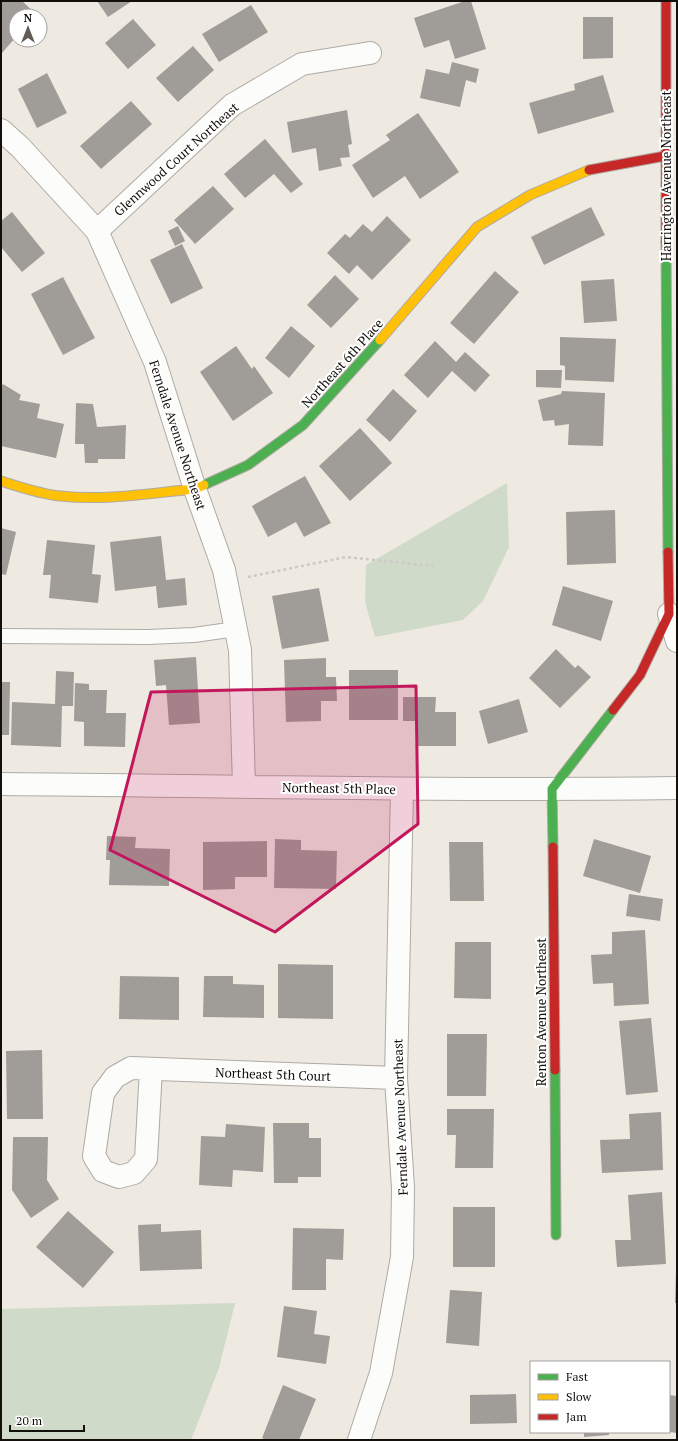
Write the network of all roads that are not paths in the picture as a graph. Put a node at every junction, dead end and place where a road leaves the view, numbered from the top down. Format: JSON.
{"nodes":[{"id":1,"x":666,"y":1,"type":"edge"},
{"id":2,"x":370,"y":53,"type":"dead end"},
{"id":3,"x":1,"y":130,"type":"edge"},
{"id":4,"x":665,"y":156,"type":"junction"},
{"id":5,"x":97,"y":231,"type":"junction"},
{"id":6,"x":1,"y":481,"type":"edge"},
{"id":7,"x":195,"y":489,"type":"junction"},
{"id":8,"x":669,"y":614,"type":"junction"},
{"id":9,"x":236,"y":629,"type":"junction"},
{"id":10,"x":1,"y":636,"type":"edge"},
{"id":11,"x":677,"y":641,"type":"edge"},
{"id":12,"x":1,"y":784,"type":"edge"},
{"id":13,"x":244,"y":786,"type":"junction"},
{"id":14,"x":677,"y":788,"type":"edge"},
{"id":15,"x":402,"y":789,"type":"junction"},
{"id":16,"x":552,"y":790,"type":"junction"},
{"id":17,"x":151,"y":1069,"type":"junction"},
{"id":18,"x":396,"y":1078,"type":"junction"},
{"id":19,"x":556,"y":1235,"type":"dead end"},
{"id":20,"x":359,"y":1440,"type":"edge"}],
"edges":[{"from":1,"to":4,"type":"street","name":"Harrington Avenue Northeast"},
{"from":2,"to":5,"type":"street","name":"Glennwood Court Northeast"},
{"from":3,"to":5,"type":"street","name":"Ferndale Avenue Northeast"},
{"from":4,"to":7,"type":"street","name":"Northeast 6th Place"},
{"from":4,"to":8,"type":"street","name":"Harrington Avenue Northeast"},
{"from":5,"to":7,"type":"street","name":"Ferndale Avenue Northeast"},
{"from":6,"to":7,"type":"street","name":"Northeast 6th Place"},
{"from":7,"to":9,"type":"street","name":"Ferndale Avenue Northeast"},
{"from":8,"to":11,"type":"street","name":"Harrington Avenue Northeast"},
{"from":8,"to":16,"type":"street","name":"Harrington Avenue Northeast"},
{"from":9,"to":10,"type":"lane"},
{"from":9,"to":13,"type":"street","name":"Ferndale Avenue Northeast"},
{"from":12,"to":13,"type":"street","name":"Northeast 5th Place"},
{"from":13,"to":15,"type":"street","name":"Northeast 5th Place"},
{"from":14,"to":16,"type":"street","name":"Northeast 5th Place"},
{"from":15,"to":16,"type":"street","name":"Northeast 5th Place"},
{"from":15,"to":18,"type":"street","name":"Ferndale Avenue Northeast"},
{"from":16,"to":19,"type":"street","name":"Renton Avenue Northeast"},
{"from":17,"to":17,"type":"street","name":"Northeast 5th Court"},
{"from":17,"to":18,"type":"street","name":"Northeast 5th Court"},
{"from":18,"to":20,"type":"street","name":"Ferndale Avenue Northeast"}]}
